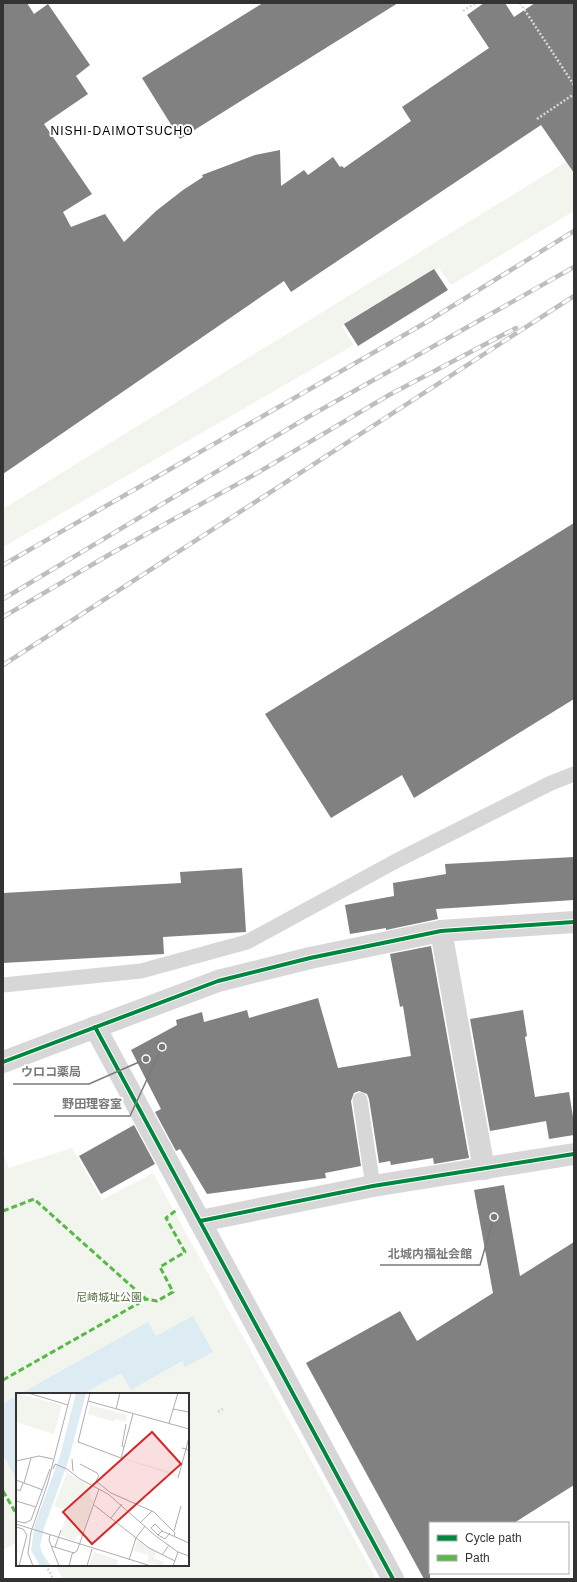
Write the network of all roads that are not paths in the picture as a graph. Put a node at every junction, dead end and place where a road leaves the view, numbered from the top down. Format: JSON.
{"nodes":[{"id":1,"x":574,"y":774,"type":"edge"},
{"id":2,"x":574,"y":922,"type":"edge"},
{"id":3,"x":441,"y":931,"type":"junction"},
{"id":4,"x":3,"y":985,"type":"edge"},
{"id":5,"x":95,"y":1027,"type":"junction"},
{"id":6,"x":3,"y":1062,"type":"edge"},
{"id":7,"x":360,"y":1100,"type":"dead end"},
{"id":8,"x":574,"y":1154,"type":"edge"},
{"id":9,"x":484,"y":1169,"type":"junction"},
{"id":10,"x":373,"y":1186,"type":"junction"},
{"id":11,"x":200,"y":1221,"type":"junction"},
{"id":12,"x":393,"y":1579,"type":"edge"}],
"edges":[{"from":1,"to":4,"type":"lane"},
{"from":2,"to":3,"type":"street"},
{"from":3,"to":5,"type":"street"},
{"from":3,"to":9,"type":"street"},
{"from":5,"to":6,"type":"street"},
{"from":5,"to":11,"type":"street"},
{"from":7,"to":10,"type":"lane"},
{"from":8,"to":9,"type":"street"},
{"from":9,"to":10,"type":"street"},
{"from":10,"to":11,"type":"street"},
{"from":11,"to":12,"type":"street"}]}
